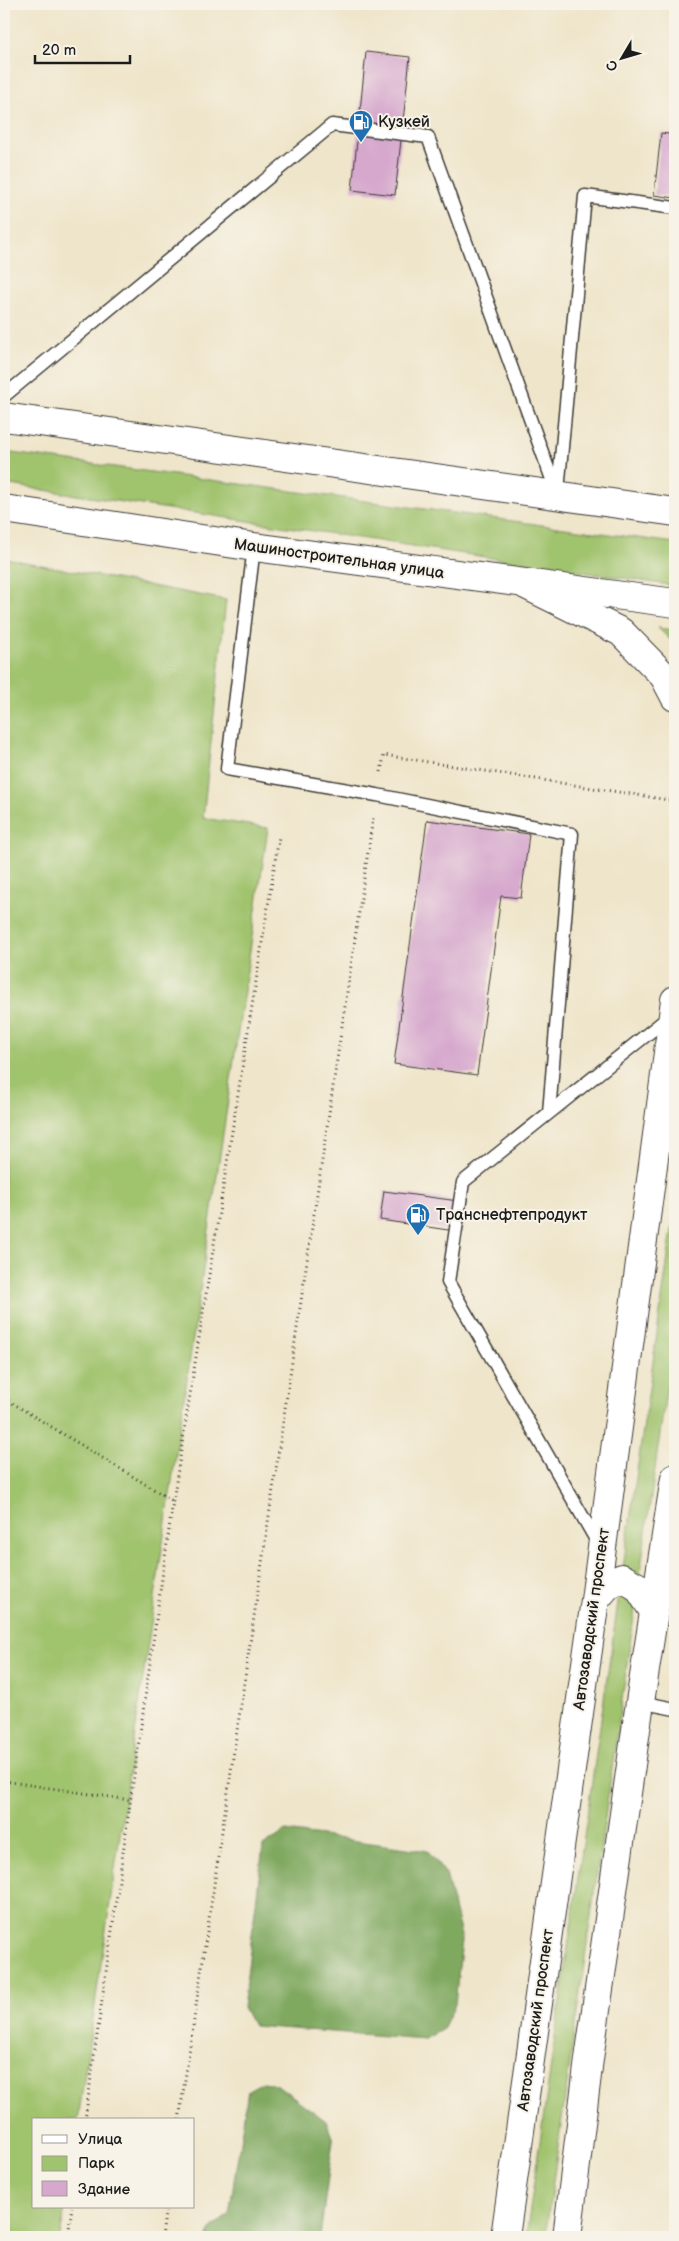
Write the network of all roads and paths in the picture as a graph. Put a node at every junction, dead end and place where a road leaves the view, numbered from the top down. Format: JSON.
{"nodes":[{"id":1,"x":675,"y":208,"type":"edge"},
{"id":2,"x":4,"y":396,"type":"edge"},
{"id":3,"x":4,"y":417,"type":"edge"},
{"id":4,"x":558,"y":496,"type":"junction"},
{"id":5,"x":4,"y":509,"type":"edge"},
{"id":6,"x":675,"y":512,"type":"edge"},
{"id":7,"x":254,"y":547,"type":"junction"},
{"id":8,"x":522,"y":583,"type":"junction"},
{"id":9,"x":675,"y":603,"type":"edge"},
{"id":10,"x":675,"y":698,"type":"edge"},
{"id":11,"x":377,"y":795,"type":"junction"},
{"id":12,"x":675,"y":801,"type":"edge"},
{"id":13,"x":279,"y":837,"type":"dead end"},
{"id":14,"x":675,"y":1006,"type":"edge"},
{"id":15,"x":549,"y":1113,"type":"junction"},
{"id":16,"x":4,"y":1398,"type":"edge"},
{"id":17,"x":675,"y":1478,"type":"edge"},
{"id":18,"x":173,"y":1501,"type":"junction"},
{"id":19,"x":671,"y":1529,"type":"edge"},
{"id":20,"x":602,"y":1550,"type":"junction"},
{"id":21,"x":595,"y":1600,"type":"junction"},
{"id":22,"x":653,"y":1610,"type":"junction"},
{"id":23,"x":640,"y":1702,"type":"junction"},
{"id":24,"x":675,"y":1709,"type":"edge"},
{"id":25,"x":4,"y":1780,"type":"edge"},
{"id":26,"x":130,"y":1800,"type":"junction"},
{"id":27,"x":85,"y":2118,"type":"edge"},
{"id":28,"x":179,"y":2118,"type":"edge"},
{"id":29,"x":72,"y":2208,"type":"edge"},
{"id":30,"x":166,"y":2208,"type":"edge"},
{"id":31,"x":68,"y":2237,"type":"edge"},
{"id":32,"x":162,"y":2237,"type":"edge"},
{"id":33,"x":505,"y":2237,"type":"edge"},
{"id":34,"x":566,"y":2237,"type":"edge"}],
"edges":[{"from":1,"to":4,"type":"lane"},
{"from":2,"to":4,"type":"lane"},
{"from":3,"to":4,"type":"street"},
{"from":4,"to":6,"type":"street"},
{"from":5,"to":7,"type":"street","name":"Машиностроительная улица"},
{"from":7,"to":8,"type":"street","name":"Машиностроительная улица"},
{"from":7,"to":11,"type":"lane"},
{"from":8,"to":9,"type":"street","name":"Машиностроительная улица"},
{"from":8,"to":10,"type":"street"},
{"from":11,"to":12,"type":"path"},
{"from":11,"to":15,"type":"lane"},
{"from":11,"to":28,"type":"path"},
{"from":13,"to":18,"type":"path"},
{"from":14,"to":15,"type":"lane"},
{"from":14,"to":20,"type":"street","name":"Автозаводский проспект"},
{"from":15,"to":20,"type":"lane"},
{"from":16,"to":18,"type":"path"},
{"from":17,"to":19,"type":"street"},
{"from":18,"to":26,"type":"path"},
{"from":19,"to":22,"type":"street"},
{"from":20,"to":21,"type":"street","name":"Автозаводский проспект"},
{"from":21,"to":22,"type":"street"},
{"from":21,"to":33,"type":"street","name":"Автозаводский проспект"},
{"from":22,"to":23,"type":"street"},
{"from":23,"to":24,"type":"lane"},
{"from":23,"to":34,"type":"street"},
{"from":25,"to":26,"type":"path"},
{"from":26,"to":27,"type":"path"},
{"from":29,"to":31,"type":"path"},
{"from":30,"to":32,"type":"path"}]}
